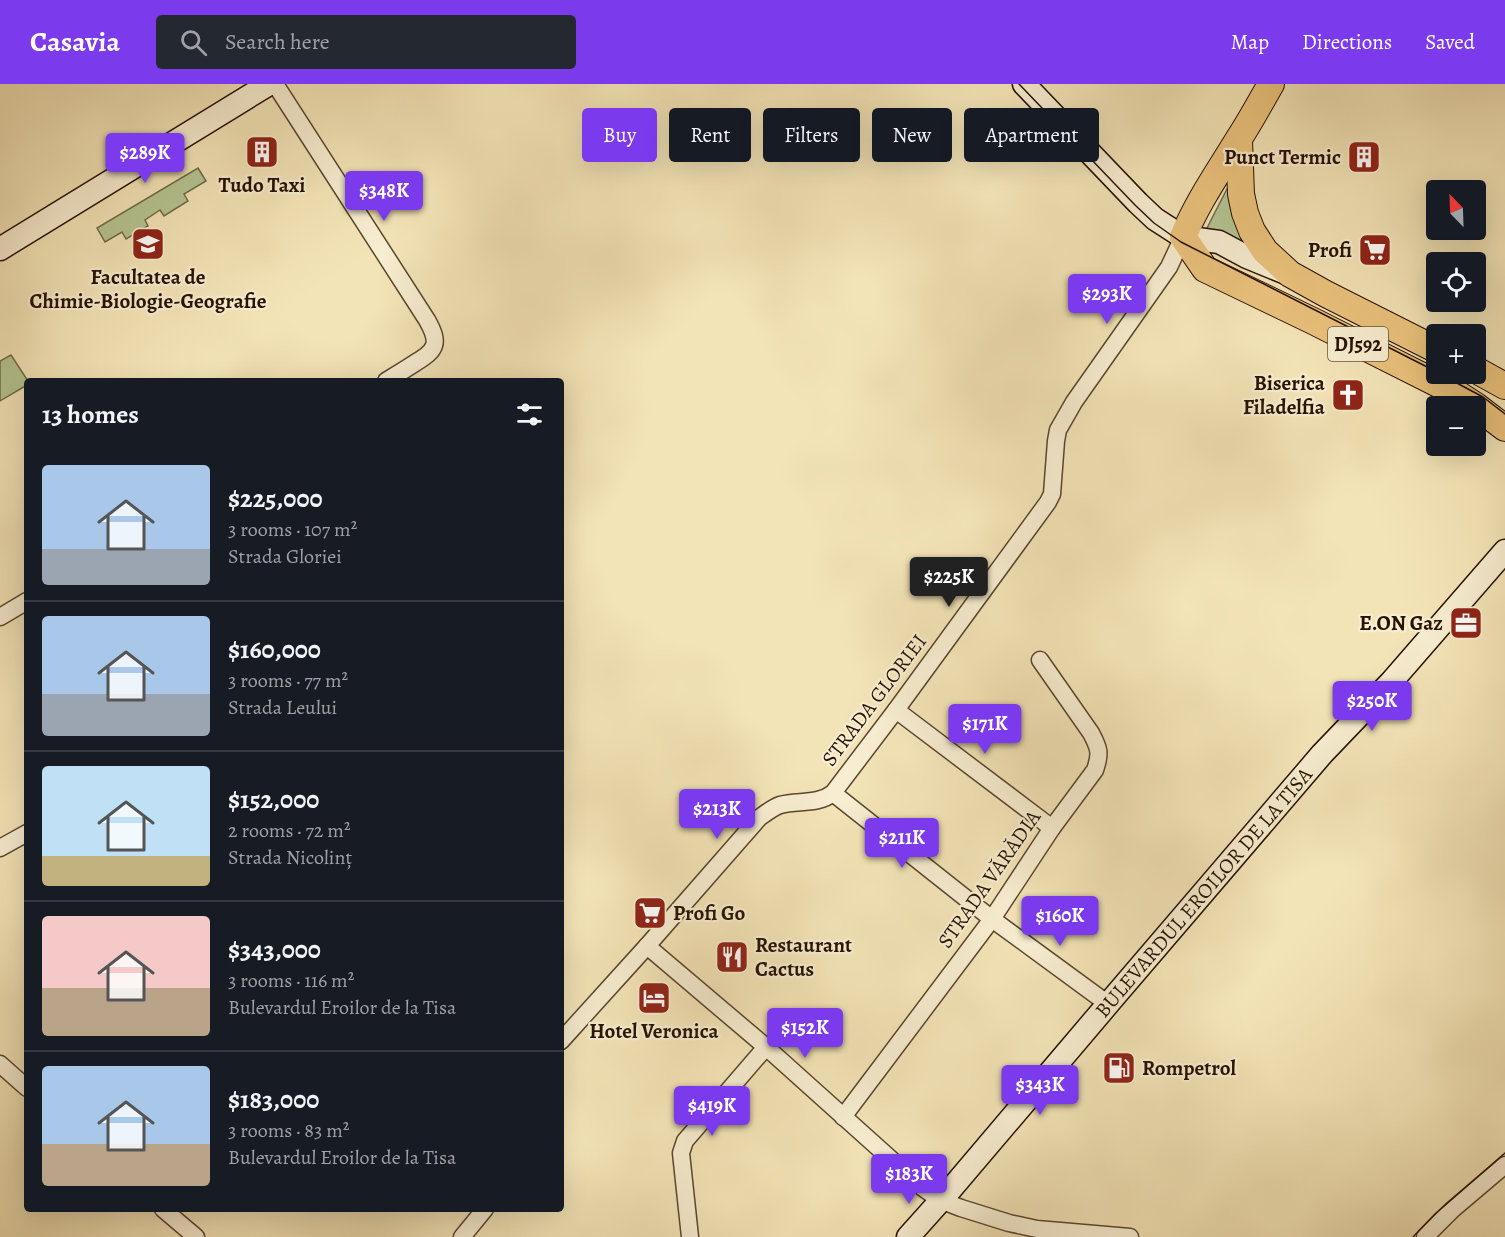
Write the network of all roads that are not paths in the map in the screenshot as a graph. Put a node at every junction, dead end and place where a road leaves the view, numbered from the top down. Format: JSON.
{"nodes":[{"id":1,"x":269,"y":84,"type":"edge"},
{"id":2,"x":275,"y":84,"type":"edge"},
{"id":3,"x":1024,"y":84,"type":"edge"},
{"id":4,"x":1271,"y":84,"type":"edge"},
{"id":5,"x":1239,"y":140,"type":"junction"},
{"id":6,"x":1183,"y":237,"type":"junction"},
{"id":7,"x":0,"y":249,"type":"edge"},
{"id":8,"x":1290,"y":274,"type":"junction"},
{"id":9,"x":1426,"y":344,"type":"edge"},
{"id":10,"x":1486,"y":376,"type":"edge"},
{"id":11,"x":391,"y":378,"type":"edge"},
{"id":12,"x":1505,"y":386,"type":"edge"},
{"id":13,"x":1505,"y":428,"type":"edge"},
{"id":14,"x":1505,"y":550,"type":"edge"},
{"id":15,"x":24,"y":603,"type":"edge"},
{"id":16,"x":0,"y":617,"type":"edge"},
{"id":17,"x":1040,"y":660,"type":"dead end"},
{"id":18,"x":896,"y":710,"type":"junction"},
{"id":19,"x":833,"y":793,"type":"junction"},
{"id":20,"x":1052,"y":828,"type":"junction"},
{"id":21,"x":24,"y":835,"type":"edge"},
{"id":22,"x":0,"y":848,"type":"edge"},
{"id":23,"x":992,"y":919,"type":"junction"},
{"id":24,"x":647,"y":946,"type":"junction"},
{"id":25,"x":1108,"y":1004,"type":"junction"},
{"id":26,"x":564,"y":1038,"type":"edge"},
{"id":27,"x":766,"y":1047,"type":"junction"},
{"id":28,"x":0,"y":1064,"type":"edge"},
{"id":29,"x":24,"y":1085,"type":"edge"},
{"id":30,"x":843,"y":1117,"type":"junction"},
{"id":31,"x":1505,"y":1165,"type":"edge"},
{"id":32,"x":940,"y":1200,"type":"junction"},
{"id":33,"x":166,"y":1212,"type":"edge"},
{"id":34,"x":483,"y":1212,"type":"edge"},
{"id":35,"x":1034,"y":1233,"type":"edge"},
{"id":36,"x":191,"y":1236,"type":"edge"},
{"id":37,"x":462,"y":1237,"type":"edge"},
{"id":38,"x":690,"y":1237,"type":"edge"},
{"id":39,"x":908,"y":1237,"type":"edge"},
{"id":40,"x":1130,"y":1237,"type":"edge"},
{"id":41,"x":1425,"y":1237,"type":"edge"}],
"edges":[{"from":1,"to":7,"type":"street"},
{"from":2,"to":11,"type":"street"},
{"from":3,"to":6,"type":"street"},
{"from":4,"to":5,"type":"main road"},
{"from":5,"to":6,"type":"main road"},
{"from":5,"to":8,"type":"main road","number":"DJ592"},
{"from":6,"to":8,"type":"street"},
{"from":6,"to":13,"type":"main road","number":"DJ592"},
{"from":6,"to":18,"type":"street","name":"STRADA GLORIEI"},
{"from":8,"to":9,"type":"main road","number":"DJ592"},
{"from":10,"to":12,"type":"main road"},
{"from":14,"to":25,"type":"street","name":"BULEVARDUL EROILOR DE LA TISA"},
{"from":15,"to":16,"type":"street"},
{"from":17,"to":20,"type":"street","name":"STRADA VĂRĂDIA"},
{"from":18,"to":19,"type":"street","name":"STRADA GLORIEI"},
{"from":18,"to":20,"type":"street"},
{"from":19,"to":23,"type":"street"},
{"from":19,"to":24,"type":"street"},
{"from":20,"to":23,"type":"street","name":"STRADA VĂRĂDIA"},
{"from":21,"to":22,"type":"street"},
{"from":23,"to":25,"type":"street"},
{"from":23,"to":30,"type":"street","name":"STRADA VĂRĂDIA"},
{"from":24,"to":26,"type":"street"},
{"from":24,"to":27,"type":"street"},
{"from":25,"to":32,"type":"street","name":"BULEVARDUL EROILOR DE LA TISA"},
{"from":27,"to":30,"type":"street"},
{"from":27,"to":38,"type":"street"},
{"from":28,"to":29,"type":"street"},
{"from":30,"to":32,"type":"street"},
{"from":31,"to":41,"type":"street"},
{"from":32,"to":35,"type":"street"},
{"from":32,"to":39,"type":"street","name":"BULEVARDUL EROILOR DE LA TISA"},
{"from":33,"to":36,"type":"street"},
{"from":34,"to":37,"type":"street"},
{"from":35,"to":40,"type":"street"}]}
